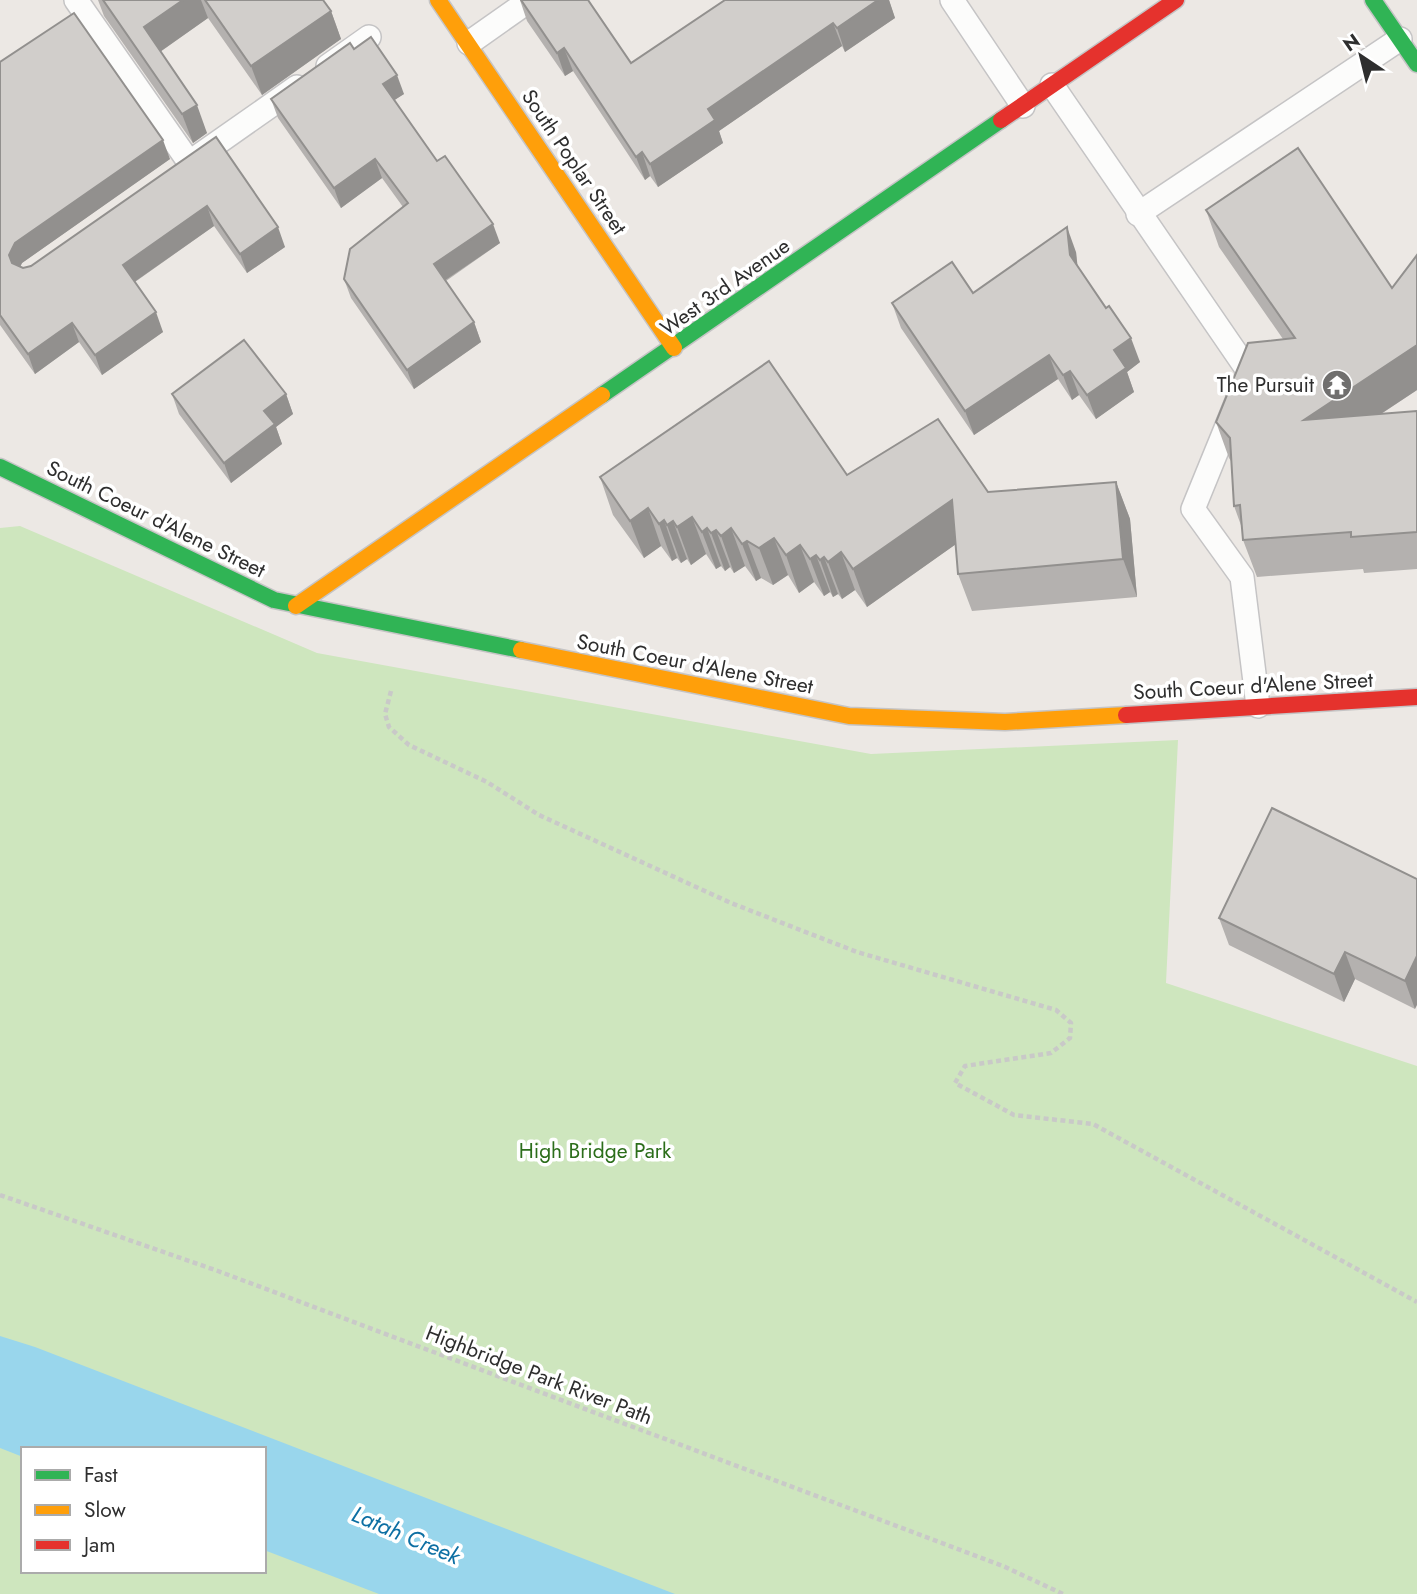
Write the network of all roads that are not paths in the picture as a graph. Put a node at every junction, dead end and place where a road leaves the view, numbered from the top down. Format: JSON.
{"nodes":[{"id":1,"x":76,"y":0,"type":"edge"},
{"id":2,"x":438,"y":0,"type":"edge"},
{"id":3,"x":530,"y":0,"type":"edge"},
{"id":4,"x":951,"y":0,"type":"edge"},
{"id":5,"x":1176,"y":0,"type":"edge"},
{"id":6,"x":1373,"y":0,"type":"edge"},
{"id":7,"x":369,"y":37,"type":"edge"},
{"id":8,"x":1400,"y":39,"type":"junction"},
{"id":9,"x":469,"y":43,"type":"junction"},
{"id":10,"x":1417,"y":64,"type":"edge"},
{"id":11,"x":1052,"y":85,"type":"junction"},
{"id":12,"x":1023,"y":106,"type":"junction"},
{"id":13,"x":189,"y":162,"type":"junction"},
{"id":14,"x":167,"y":178,"type":"edge"},
{"id":15,"x":1138,"y":214,"type":"junction"},
{"id":16,"x":674,"y":348,"type":"junction"},
{"id":17,"x":0,"y":467,"type":"edge"},
{"id":18,"x":296,"y":606,"type":"junction"},
{"id":19,"x":1417,"y":697,"type":"edge"},
{"id":20,"x":1258,"y":706,"type":"junction"}],
"edges":[{"from":1,"to":13,"type":"lane"},
{"from":2,"to":9,"type":"street","name":"South Poplar Street"},
{"from":3,"to":9,"type":"lane"},
{"from":4,"to":12,"type":"lane"},
{"from":5,"to":11,"type":"street","name":"West 3rd Avenue"},
{"from":6,"to":8,"type":"street"},
{"from":7,"to":13,"type":"lane"},
{"from":8,"to":10,"type":"street"},
{"from":8,"to":15,"type":"lane"},
{"from":9,"to":16,"type":"street","name":"South Poplar Street"},
{"from":11,"to":12,"type":"street","name":"West 3rd Avenue"},
{"from":11,"to":15,"type":"lane"},
{"from":12,"to":16,"type":"street","name":"West 3rd Avenue"},
{"from":13,"to":14,"type":"lane"},
{"from":15,"to":20,"type":"lane"},
{"from":16,"to":18,"type":"street","name":"West 3rd Avenue"},
{"from":17,"to":18,"type":"street","name":"South Coeur d'Alene Street"},
{"from":18,"to":20,"type":"street","name":"South Coeur d'Alene Street"},
{"from":19,"to":20,"type":"street","name":"South Coeur d'Alene Street"}]}
